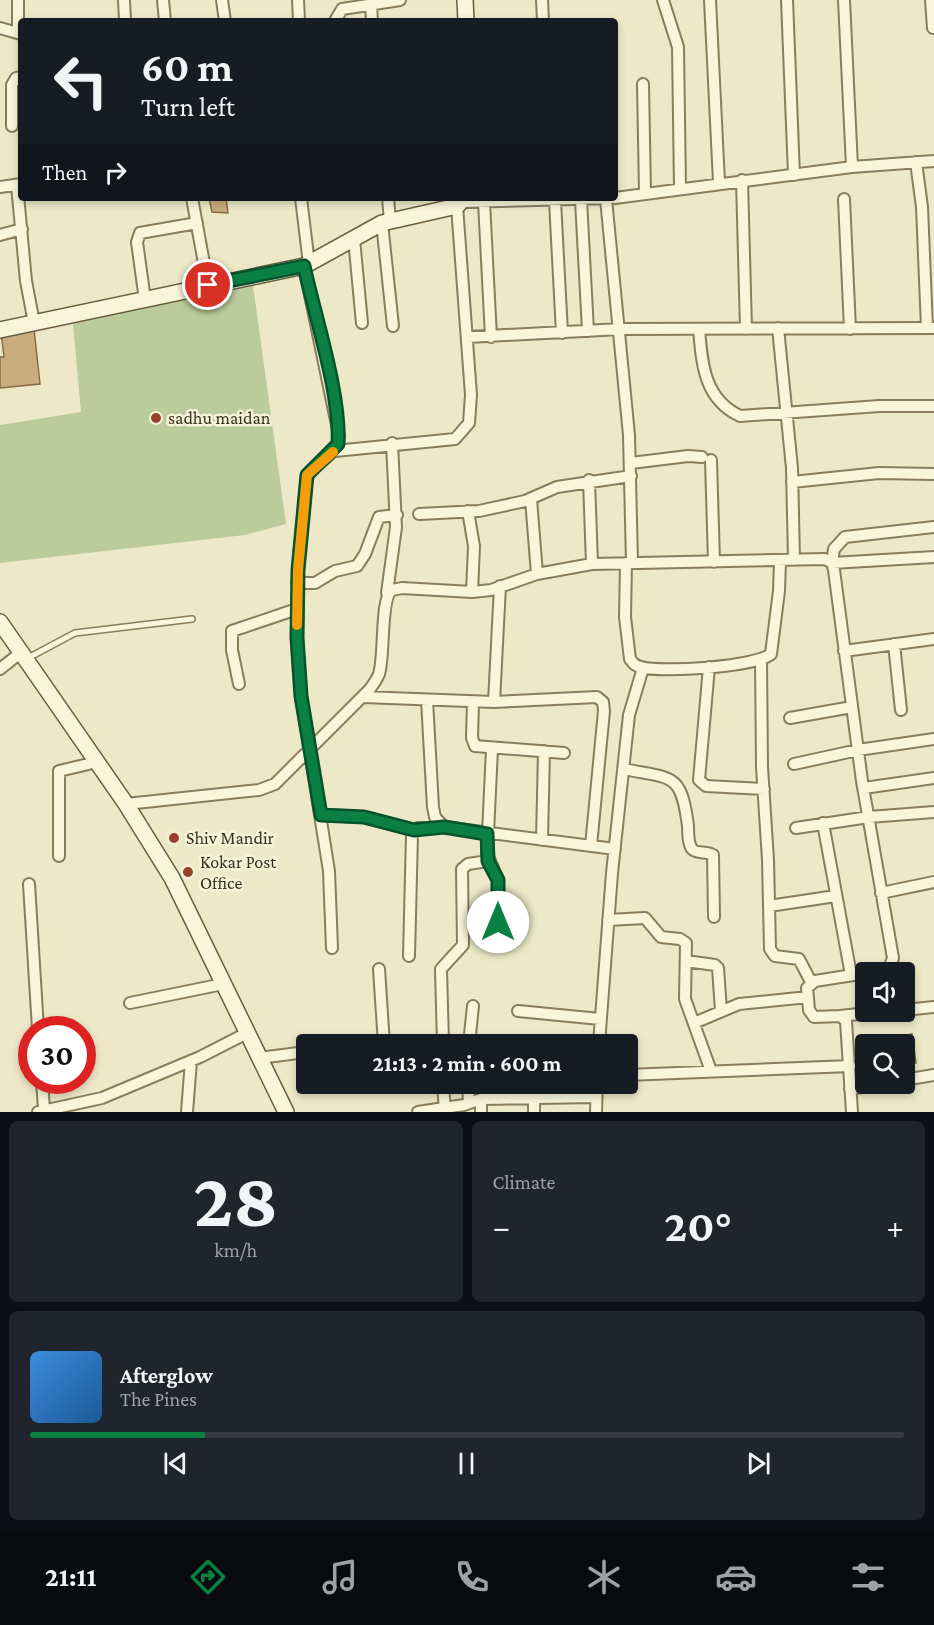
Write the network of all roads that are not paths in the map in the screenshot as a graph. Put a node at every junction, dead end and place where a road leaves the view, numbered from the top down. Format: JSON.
{"nodes":[{"id":1,"x":18,"y":0,"type":"edge"},
{"id":2,"x":124,"y":0,"type":"edge"},
{"id":3,"x":163,"y":0,"type":"edge"},
{"id":4,"x":222,"y":0,"type":"edge"},
{"id":5,"x":297,"y":0,"type":"edge"},
{"id":6,"x":400,"y":0,"type":"edge"},
{"id":7,"x":465,"y":0,"type":"edge"},
{"id":8,"x":542,"y":0,"type":"edge"},
{"id":9,"x":663,"y":0,"type":"edge"},
{"id":10,"x":710,"y":0,"type":"edge"},
{"id":11,"x":787,"y":0,"type":"edge"},
{"id":12,"x":844,"y":0,"type":"edge"},
{"id":13,"x":931,"y":0,"type":"edge"},
{"id":14,"x":371,"y":4,"type":"junction"},
{"id":15,"x":19,"y":18,"type":"edge"},
{"id":16,"x":125,"y":18,"type":"edge"},
{"id":17,"x":165,"y":18,"type":"edge"},
{"id":18,"x":225,"y":18,"type":"edge"},
{"id":19,"x":299,"y":18,"type":"edge"},
{"id":20,"x":337,"y":18,"type":"edge"},
{"id":21,"x":372,"y":18,"type":"edge"},
{"id":22,"x":466,"y":18,"type":"edge"},
{"id":23,"x":543,"y":18,"type":"edge"},
{"id":24,"x":0,"y":28,"type":"edge"},
{"id":25,"x":933,"y":28,"type":"edge"},
{"id":26,"x":18,"y":33,"type":"edge"},
{"id":27,"x":18,"y":78,"type":"edge"},
{"id":28,"x":643,"y":84,"type":"dead end"},
{"id":29,"x":12,"y":126,"type":"dead end"},
{"id":30,"x":934,"y":161,"type":"edge"},
{"id":31,"x":916,"y":162,"type":"junction"},
{"id":32,"x":852,"y":167,"type":"junction"},
{"id":33,"x":794,"y":176,"type":"junction"},
{"id":34,"x":742,"y":180,"type":"junction"},
{"id":35,"x":719,"y":182,"type":"junction"},
{"id":36,"x":18,"y":185,"type":"edge"},
{"id":37,"x":0,"y":187,"type":"edge"},
{"id":38,"x":680,"y":188,"type":"junction"},
{"id":39,"x":645,"y":193,"type":"junction"},
{"id":40,"x":618,"y":198,"type":"edge"},
{"id":41,"x":844,"y":199,"type":"dead end"},
{"id":42,"x":20,"y":201,"type":"edge"},
{"id":43,"x":193,"y":201,"type":"edge"},
{"id":44,"x":301,"y":201,"type":"edge"},
{"id":45,"x":388,"y":201,"type":"edge"},
{"id":46,"x":555,"y":201,"type":"joint"},
{"id":47,"x":587,"y":201,"type":"edge"},
{"id":48,"x":606,"y":201,"type":"edge"},
{"id":49,"x":461,"y":202,"type":"edge"},
{"id":50,"x":484,"y":202,"type":"junction"},
{"id":51,"x":922,"y":207,"type":"junction"},
{"id":52,"x":934,"y":207,"type":"edge"},
{"id":53,"x":197,"y":222,"type":"junction"},
{"id":54,"x":386,"y":222,"type":"junction"},
{"id":55,"x":22,"y":229,"type":"junction"},
{"id":56,"x":0,"y":235,"type":"edge"},
{"id":57,"x":354,"y":239,"type":"junction"},
{"id":58,"x":306,"y":265,"type":"junction"},
{"id":59,"x":208,"y":285,"type":"junction"},
{"id":60,"x":145,"y":300,"type":"junction"},
{"id":61,"x":34,"y":323,"type":"junction"},
{"id":62,"x":362,"y":323,"type":"dead end"},
{"id":63,"x":393,"y":326,"type":"dead end"},
{"id":64,"x":778,"y":328,"type":"junction"},
{"id":65,"x":931,"y":328,"type":"edge"},
{"id":66,"x":621,"y":329,"type":"junction"},
{"id":67,"x":699,"y":329,"type":"junction"},
{"id":68,"x":746,"y":329,"type":"junction"},
{"id":69,"x":850,"y":329,"type":"junction"},
{"id":70,"x":0,"y":330,"type":"edge"},
{"id":71,"x":588,"y":331,"type":"junction"},
{"id":72,"x":562,"y":333,"type":"junction"},
{"id":73,"x":468,"y":337,"type":"junction"},
{"id":74,"x":491,"y":337,"type":"junction"},
{"id":75,"x":934,"y":406,"type":"edge"},
{"id":76,"x":788,"y":412,"type":"junction"},
{"id":77,"x":392,"y":443,"type":"junction"},
{"id":78,"x":335,"y":451,"type":"junction"},
{"id":79,"x":631,"y":463,"type":"junction"},
{"id":80,"x":934,"y":474,"type":"edge"},
{"id":81,"x":631,"y":476,"type":"junction"},
{"id":82,"x":589,"y":480,"type":"junction"},
{"id":83,"x":792,"y":482,"type":"junction"},
{"id":84,"x":531,"y":499,"type":"junction"},
{"id":85,"x":468,"y":511,"type":"junction"},
{"id":86,"x":419,"y":514,"type":"dead end"},
{"id":87,"x":397,"y":515,"type":"junction"},
{"id":88,"x":934,"y":527,"type":"edge"},
{"id":89,"x":934,"y":557,"type":"edge"},
{"id":90,"x":794,"y":560,"type":"junction"},
{"id":91,"x":780,"y":561,"type":"junction"},
{"id":92,"x":714,"y":562,"type":"junction"},
{"id":93,"x":629,"y":563,"type":"junction"},
{"id":94,"x":832,"y":563,"type":"junction"},
{"id":95,"x":592,"y":564,"type":"junction"},
{"id":96,"x":537,"y":574,"type":"junction"},
{"id":97,"x":297,"y":584,"type":"junction"},
{"id":98,"x":500,"y":586,"type":"junction"},
{"id":99,"x":472,"y":592,"type":"junction"},
{"id":100,"x":387,"y":593,"type":"junction"},
{"id":101,"x":297,"y":609,"type":"junction"},
{"id":102,"x":192,"y":619,"type":"dead end"},
{"id":103,"x":0,"y":622,"type":"edge"},
{"id":104,"x":934,"y":639,"type":"edge"},
{"id":105,"x":894,"y":644,"type":"junction"},
{"id":106,"x":844,"y":651,"type":"junction"},
{"id":107,"x":22,"y":657,"type":"junction"},
{"id":108,"x":761,"y":660,"type":"junction"},
{"id":109,"x":709,"y":667,"type":"junction"},
{"id":110,"x":643,"y":668,"type":"junction"},
{"id":111,"x":0,"y":669,"type":"edge"},
{"id":112,"x":239,"y":684,"type":"dead end"},
{"id":113,"x":363,"y":697,"type":"junction"},
{"id":114,"x":427,"y":700,"type":"junction"},
{"id":115,"x":473,"y":702,"type":"junction"},
{"id":116,"x":494,"y":702,"type":"junction"},
{"id":117,"x":852,"y":707,"type":"junction"},
{"id":118,"x":901,"y":710,"type":"dead end"},
{"id":119,"x":790,"y":718,"type":"dead end"},
{"id":120,"x":934,"y":739,"type":"edge"},
{"id":121,"x":492,"y":748,"type":"junction"},
{"id":122,"x":858,"y":750,"type":"junction"},
{"id":123,"x":310,"y":751,"type":"junction"},
{"id":124,"x":544,"y":751,"type":"junction"},
{"id":125,"x":564,"y":753,"type":"dead end"},
{"id":126,"x":96,"y":762,"type":"junction"},
{"id":127,"x":794,"y":764,"type":"dead end"},
{"id":128,"x":624,"y":769,"type":"junction"},
{"id":129,"x":934,"y":778,"type":"edge"},
{"id":130,"x":864,"y":788,"type":"junction"},
{"id":131,"x":764,"y":789,"type":"junction"},
{"id":132,"x":126,"y":804,"type":"junction"},
{"id":133,"x":934,"y":812,"type":"edge"},
{"id":134,"x":321,"y":815,"type":"junction"},
{"id":135,"x":869,"y":816,"type":"junction"},
{"id":136,"x":823,"y":823,"type":"junction"},
{"id":137,"x":444,"y":827,"type":"junction"},
{"id":138,"x":796,"y":828,"type":"dead end"},
{"id":139,"x":414,"y":830,"type":"junction"},
{"id":140,"x":487,"y":834,"type":"junction"},
{"id":141,"x":542,"y":840,"type":"junction"},
{"id":142,"x":591,"y":846,"type":"junction"},
{"id":143,"x":615,"y":849,"type":"junction"},
{"id":144,"x":59,"y":856,"type":"dead end"},
{"id":145,"x":488,"y":861,"type":"junction"},
{"id":146,"x":934,"y":882,"type":"edge"},
{"id":147,"x":29,"y":884,"type":"dead end"},
{"id":148,"x":881,"y":892,"type":"junction"},
{"id":149,"x":837,"y":896,"type":"junction"},
{"id":150,"x":769,"y":906,"type":"junction"},
{"id":151,"x":714,"y":917,"type":"dead end"},
{"id":152,"x":608,"y":920,"type":"junction"},
{"id":153,"x":498,"y":943,"type":"dead end"},
{"id":154,"x":332,"y":948,"type":"dead end"},
{"id":155,"x":409,"y":956,"type":"dead end"},
{"id":156,"x":686,"y":961,"type":"junction"},
{"id":157,"x":893,"y":962,"type":"edge"},
{"id":158,"x":379,"y":969,"type":"dead end"},
{"id":159,"x":855,"y":974,"type":"edge"},
{"id":160,"x":851,"y":975,"type":"junction"},
{"id":161,"x":812,"y":982,"type":"junction"},
{"id":162,"x":223,"y":984,"type":"junction"},
{"id":163,"x":808,"y":997,"type":"junction"},
{"id":164,"x":130,"y":1003,"type":"dead end"},
{"id":165,"x":473,"y":1006,"type":"dead end"},
{"id":166,"x":934,"y":1007,"type":"edge"},
{"id":167,"x":915,"y":1009,"type":"edge"},
{"id":168,"x":518,"y":1011,"type":"dead end"},
{"id":169,"x":721,"y":1011,"type":"junction"},
{"id":170,"x":855,"y":1014,"type":"edge"},
{"id":171,"x":37,"y":1016,"type":"edge"},
{"id":172,"x":840,"y":1016,"type":"junction"},
{"id":173,"x":600,"y":1019,"type":"junction"},
{"id":174,"x":694,"y":1023,"type":"junction"},
{"id":175,"x":247,"y":1033,"type":"junction"},
{"id":176,"x":381,"y":1034,"type":"edge"},
{"id":177,"x":442,"y":1034,"type":"edge"},
{"id":178,"x":470,"y":1034,"type":"edge"},
{"id":179,"x":599,"y":1034,"type":"edge"},
{"id":180,"x":296,"y":1053,"type":"edge"},
{"id":181,"x":259,"y":1058,"type":"junction"},
{"id":182,"x":191,"y":1061,"type":"junction"},
{"id":183,"x":850,"y":1066,"type":"junction"},
{"id":184,"x":711,"y":1071,"type":"junction"},
{"id":185,"x":638,"y":1074,"type":"edge"},
{"id":186,"x":934,"y":1075,"type":"edge"},
{"id":187,"x":915,"y":1078,"type":"edge"},
{"id":188,"x":855,"y":1088,"type":"edge"},
{"id":189,"x":850,"y":1089,"type":"junction"},
{"id":190,"x":42,"y":1094,"type":"edge"},
{"id":191,"x":444,"y":1094,"type":"edge"},
{"id":192,"x":469,"y":1094,"type":"edge"},
{"id":193,"x":596,"y":1094,"type":"edge"},
{"id":194,"x":596,"y":1097,"type":"junction"},
{"id":195,"x":534,"y":1098,"type":"junction"},
{"id":196,"x":481,"y":1099,"type":"junction"},
{"id":197,"x":469,"y":1103,"type":"junction"},
{"id":198,"x":92,"y":1106,"type":"edge"},
{"id":199,"x":41,"y":1110,"type":"edge"},
{"id":200,"x":445,"y":1110,"type":"edge"},
{"id":201,"x":187,"y":1112,"type":"edge"},
{"id":202,"x":286,"y":1112,"type":"edge"},
{"id":203,"x":418,"y":1112,"type":"edge"},
{"id":204,"x":481,"y":1112,"type":"edge"},
{"id":205,"x":534,"y":1112,"type":"edge"},
{"id":206,"x":596,"y":1112,"type":"edge"},
{"id":207,"x":852,"y":1112,"type":"edge"}],
"edges":[{"from":1,"to":15,"type":"street"},
{"from":2,"to":16,"type":"street"},
{"from":3,"to":17,"type":"street"},
{"from":4,"to":18,"type":"street"},
{"from":5,"to":19,"type":"street"},
{"from":6,"to":14,"type":"street"},
{"from":7,"to":22,"type":"main road"},
{"from":8,"to":23,"type":"street"},
{"from":9,"to":38,"type":"street"},
{"from":10,"to":35,"type":"street"},
{"from":11,"to":33,"type":"street"},
{"from":12,"to":32,"type":"street"},
{"from":13,"to":25,"type":"street"},
{"from":14,"to":20,"type":"street"},
{"from":14,"to":21,"type":"street"},
{"from":24,"to":26,"type":"street"},
{"from":27,"to":29,"type":"street"},
{"from":28,"to":39,"type":"street"},
{"from":30,"to":31,"type":"street"},
{"from":31,"to":32,"type":"street"},
{"from":31,"to":51,"type":"street"},
{"from":32,"to":33,"type":"street"},
{"from":33,"to":34,"type":"street"},
{"from":34,"to":35,"type":"street"},
{"from":34,"to":68,"type":"street"},
{"from":35,"to":38,"type":"street"},
{"from":36,"to":37,"type":"street"},
{"from":38,"to":39,"type":"street"},
{"from":39,"to":40,"type":"street"},
{"from":41,"to":69,"type":"street"},
{"from":42,"to":55,"type":"street"},
{"from":43,"to":53,"type":"street"},
{"from":44,"to":58,"type":"street"},
{"from":45,"to":54,"type":"street"},
{"from":46,"to":50,"type":"street"},
{"from":46,"to":72,"type":"street"},
{"from":47,"to":71,"type":"street"},
{"from":48,"to":66,"type":"street"},
{"from":49,"to":50,"type":"street"},
{"from":49,"to":54,"type":"main road"},
{"from":49,"to":73,"type":"street"},
{"from":50,"to":74,"type":"street"},
{"from":51,"to":52,"type":"street"},
{"from":51,"to":65,"type":"street"},
{"from":53,"to":59,"type":"street"},
{"from":53,"to":60,"type":"street"},
{"from":54,"to":57,"type":"main road"},
{"from":54,"to":63,"type":"street"},
{"from":55,"to":56,"type":"street"},
{"from":55,"to":61,"type":"street"},
{"from":57,"to":58,"type":"main road"},
{"from":57,"to":62,"type":"street"},
{"from":58,"to":59,"type":"main road"},
{"from":58,"to":78,"type":"street"},
{"from":59,"to":60,"type":"main road"},
{"from":60,"to":61,"type":"main road"},
{"from":61,"to":70,"type":"main road"},
{"from":64,"to":68,"type":"street"},
{"from":64,"to":69,"type":"street"},
{"from":64,"to":76,"type":"street"},
{"from":65,"to":69,"type":"street"},
{"from":66,"to":67,"type":"street"},
{"from":66,"to":71,"type":"street"},
{"from":66,"to":79,"type":"street"},
{"from":67,"to":68,"type":"street"},
{"from":67,"to":76,"type":"street"},
{"from":71,"to":72,"type":"street"},
{"from":72,"to":74,"type":"street"},
{"from":73,"to":74,"type":"street"},
{"from":73,"to":77,"type":"street"},
{"from":75,"to":76,"type":"street"},
{"from":76,"to":83,"type":"street"},
{"from":77,"to":78,"type":"street"},
{"from":77,"to":87,"type":"street"},
{"from":78,"to":97,"type":"street"},
{"from":79,"to":81,"type":"street"},
{"from":79,"to":92,"type":"street"},
{"from":80,"to":83,"type":"street"},
{"from":81,"to":82,"type":"street"},
{"from":81,"to":93,"type":"street"},
{"from":82,"to":84,"type":"street"},
{"from":82,"to":95,"type":"street"},
{"from":83,"to":90,"type":"street"},
{"from":84,"to":85,"type":"street"},
{"from":84,"to":96,"type":"street"},
{"from":85,"to":86,"type":"street"},
{"from":85,"to":99,"type":"street"},
{"from":87,"to":97,"type":"street"},
{"from":87,"to":100,"type":"street"},
{"from":88,"to":94,"type":"street"},
{"from":89,"to":94,"type":"street"},
{"from":90,"to":91,"type":"street"},
{"from":90,"to":94,"type":"street"},
{"from":91,"to":92,"type":"street"},
{"from":91,"to":108,"type":"street"},
{"from":92,"to":93,"type":"street"},
{"from":93,"to":95,"type":"street"},
{"from":93,"to":110,"type":"street"},
{"from":94,"to":106,"type":"street"},
{"from":95,"to":96,"type":"street"},
{"from":96,"to":98,"type":"street"},
{"from":97,"to":101,"type":"street"},
{"from":98,"to":99,"type":"street"},
{"from":98,"to":116,"type":"street"},
{"from":99,"to":100,"type":"street"},
{"from":100,"to":113,"type":"street"},
{"from":101,"to":112,"type":"street"},
{"from":101,"to":123,"type":"street"},
{"from":102,"to":107,"type":"lane"},
{"from":103,"to":107,"type":"main road"},
{"from":104,"to":105,"type":"street"},
{"from":105,"to":106,"type":"street"},
{"from":105,"to":118,"type":"street"},
{"from":106,"to":117,"type":"street"},
{"from":107,"to":111,"type":"street"},
{"from":107,"to":126,"type":"main road"},
{"from":108,"to":109,"type":"street"},
{"from":108,"to":131,"type":"street"},
{"from":109,"to":110,"type":"street"},
{"from":109,"to":131,"type":"street"},
{"from":110,"to":128,"type":"street"},
{"from":113,"to":114,"type":"street"},
{"from":113,"to":123,"type":"street"},
{"from":114,"to":115,"type":"street"},
{"from":114,"to":137,"type":"street"},
{"from":115,"to":116,"type":"street"},
{"from":115,"to":121,"type":"street"},
{"from":116,"to":142,"type":"street"},
{"from":117,"to":119,"type":"street"},
{"from":117,"to":122,"type":"street"},
{"from":120,"to":122,"type":"street"},
{"from":121,"to":124,"type":"street"},
{"from":121,"to":140,"type":"street"},
{"from":122,"to":127,"type":"street"},
{"from":122,"to":130,"type":"street"},
{"from":123,"to":132,"type":"street"},
{"from":123,"to":134,"type":"street"},
{"from":124,"to":125,"type":"street"},
{"from":124,"to":141,"type":"street"},
{"from":126,"to":132,"type":"main road"},
{"from":126,"to":144,"type":"street"},
{"from":128,"to":143,"type":"street"},
{"from":128,"to":151,"type":"street"},
{"from":129,"to":130,"type":"street"},
{"from":130,"to":135,"type":"street"},
{"from":131,"to":150,"type":"street"},
{"from":132,"to":162,"type":"main road"},
{"from":133,"to":135,"type":"street"},
{"from":134,"to":139,"type":"street"},
{"from":134,"to":154,"type":"street"},
{"from":135,"to":136,"type":"street"},
{"from":135,"to":148,"type":"street"},
{"from":136,"to":138,"type":"street"},
{"from":136,"to":149,"type":"street"},
{"from":137,"to":139,"type":"street"},
{"from":137,"to":140,"type":"street"},
{"from":139,"to":155,"type":"street"},
{"from":140,"to":141,"type":"street"},
{"from":140,"to":145,"type":"street"},
{"from":141,"to":142,"type":"street"},
{"from":142,"to":143,"type":"street"},
{"from":143,"to":152,"type":"street"},
{"from":145,"to":153,"type":"street"},
{"from":145,"to":177,"type":"street"},
{"from":146,"to":148,"type":"street"},
{"from":147,"to":171,"type":"street"},
{"from":148,"to":157,"type":"street"},
{"from":149,"to":150,"type":"street"},
{"from":149,"to":160,"type":"street"},
{"from":150,"to":161,"type":"street"},
{"from":152,"to":156,"type":"street"},
{"from":152,"to":173,"type":"street"},
{"from":156,"to":169,"type":"street"},
{"from":156,"to":174,"type":"street"},
{"from":158,"to":176,"type":"street"},
{"from":159,"to":160,"type":"street"},
{"from":160,"to":161,"type":"street"},
{"from":161,"to":163,"type":"street"},
{"from":162,"to":164,"type":"street"},
{"from":162,"to":175,"type":"main road"},
{"from":163,"to":169,"type":"street"},
{"from":163,"to":172,"type":"street"},
{"from":165,"to":178,"type":"street"},
{"from":166,"to":167,"type":"street"},
{"from":168,"to":173,"type":"street"},
{"from":169,"to":174,"type":"street"},
{"from":170,"to":172,"type":"street"},
{"from":172,"to":183,"type":"street"},
{"from":173,"to":179,"type":"street"},
{"from":174,"to":184,"type":"street"},
{"from":175,"to":181,"type":"main road"},
{"from":175,"to":182,"type":"street"},
{"from":180,"to":181,"type":"street"},
{"from":181,"to":202,"type":"main road"},
{"from":182,"to":198,"type":"street"},
{"from":182,"to":201,"type":"street"},
{"from":183,"to":184,"type":"street"},
{"from":183,"to":189,"type":"street"},
{"from":184,"to":185,"type":"street"},
{"from":186,"to":187,"type":"street"},
{"from":188,"to":189,"type":"street"},
{"from":189,"to":207,"type":"street"},
{"from":190,"to":199,"type":"street"},
{"from":191,"to":200,"type":"street"},
{"from":192,"to":197,"type":"street"},
{"from":193,"to":194,"type":"street"},
{"from":194,"to":195,"type":"street"},
{"from":194,"to":206,"type":"street"},
{"from":195,"to":196,"type":"street"},
{"from":195,"to":205,"type":"street"},
{"from":196,"to":197,"type":"street"},
{"from":196,"to":204,"type":"street"},
{"from":197,"to":200,"type":"street"},
{"from":198,"to":199,"type":"street"},
{"from":200,"to":203,"type":"street"}]}
